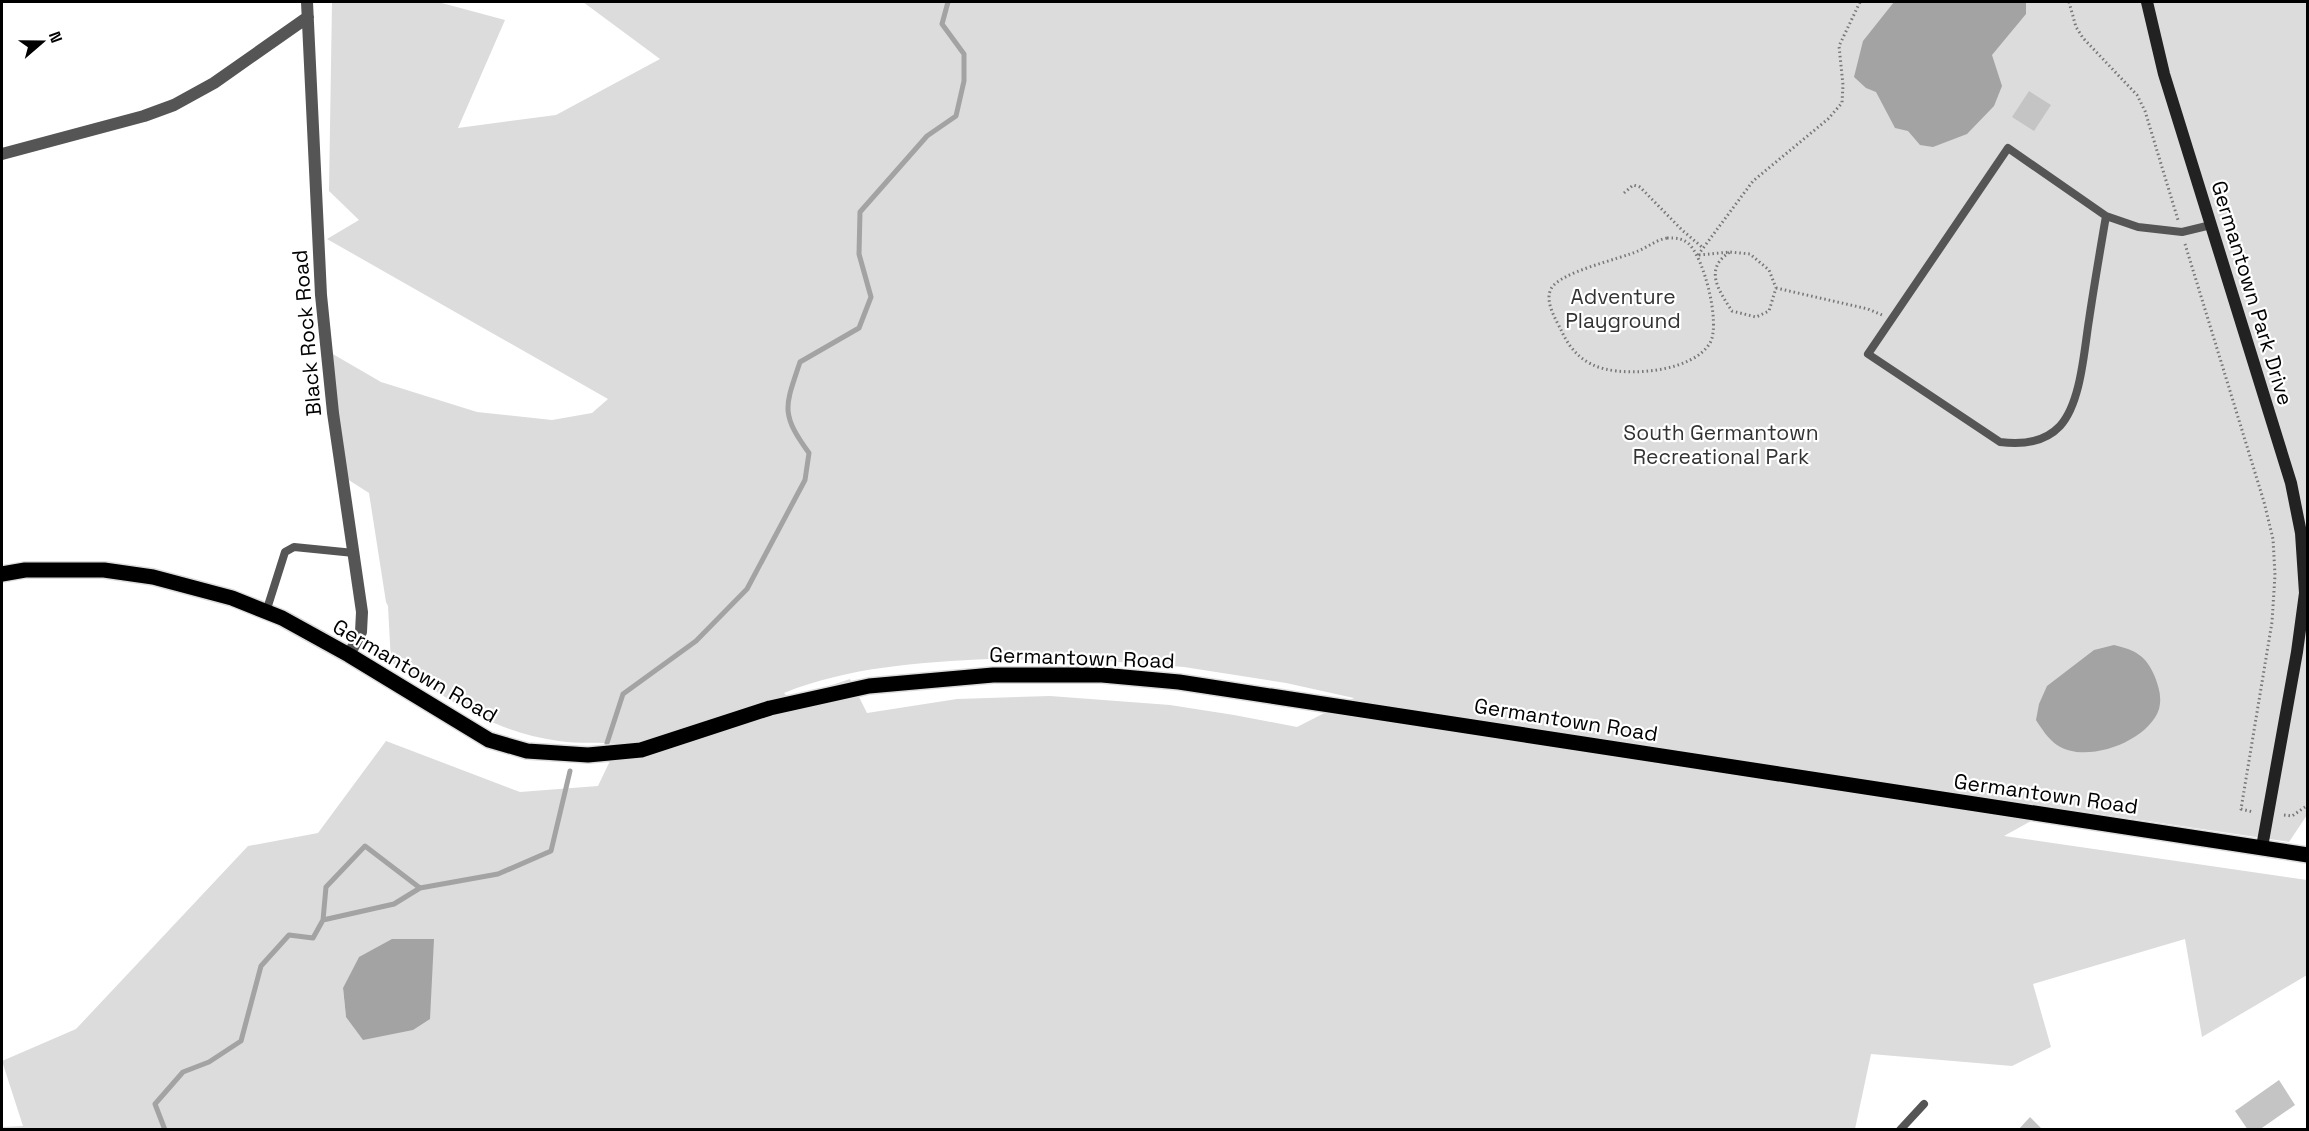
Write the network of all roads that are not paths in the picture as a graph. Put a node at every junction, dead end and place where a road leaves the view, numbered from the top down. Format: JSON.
{"nodes":[{"id":1,"x":307,"y":2,"type":"edge"},
{"id":2,"x":2147,"y":2,"type":"edge"},
{"id":3,"x":308,"y":16,"type":"junction"},
{"id":4,"x":2,"y":154,"type":"edge"},
{"id":5,"x":2106,"y":216,"type":"junction"},
{"id":6,"x":2211,"y":225,"type":"junction"},
{"id":7,"x":354,"y":552,"type":"junction"},
{"id":8,"x":2,"y":574,"type":"edge"},
{"id":9,"x":266,"y":612,"type":"junction"},
{"id":10,"x":349,"y":655,"type":"junction"},
{"id":11,"x":2262,"y":847,"type":"junction"},
{"id":12,"x":2307,"y":855,"type":"edge"},
{"id":13,"x":1924,"y":1104,"type":"dead end"},
{"id":14,"x":1900,"y":1130,"type":"edge"}],
"edges":[{"from":1,"to":3,"type":"street","name":"Black Rock Road"},
{"from":2,"to":6,"type":"street","name":"Germantown Park Drive"},
{"from":3,"to":4,"type":"street"},
{"from":3,"to":7,"type":"street","name":"Black Rock Road"},
{"from":5,"to":5,"type":"lane"},
{"from":5,"to":6,"type":"lane"},
{"from":6,"to":11,"type":"street","name":"Germantown Park Drive"},
{"from":7,"to":9,"type":"lane"},
{"from":7,"to":10,"type":"street","name":"Black Rock Road"},
{"from":8,"to":9,"type":"main road","name":"Germantown Road"},
{"from":9,"to":10,"type":"main road","name":"Germantown Road"},
{"from":10,"to":11,"type":"main road","name":"Germantown Road"},
{"from":11,"to":12,"type":"main road","name":"Germantown Road"},
{"from":13,"to":14,"type":"lane"}]}
